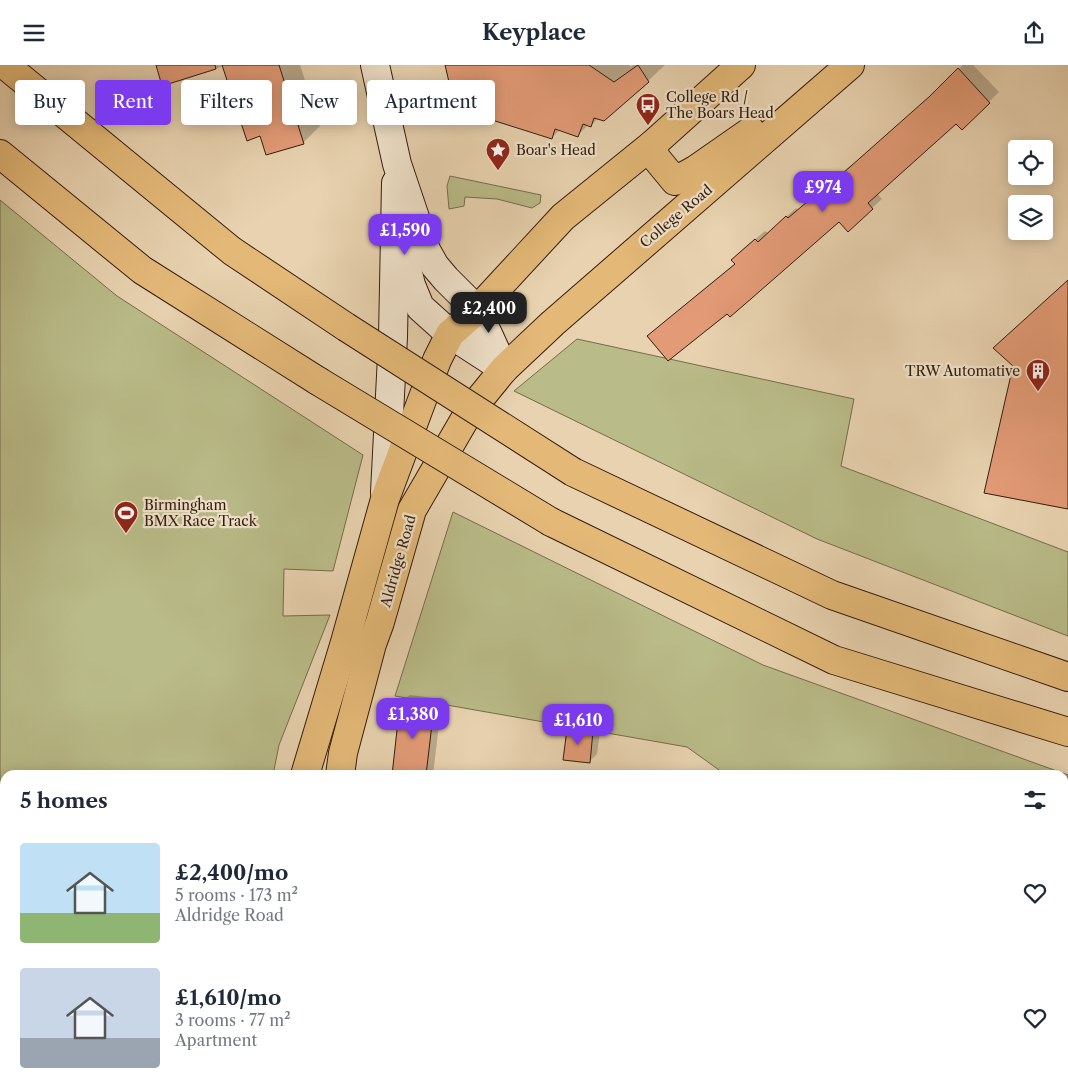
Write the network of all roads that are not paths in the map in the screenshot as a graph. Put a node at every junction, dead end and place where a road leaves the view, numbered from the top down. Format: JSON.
{"nodes":[{"id":1,"x":5,"y":65,"type":"edge"},
{"id":2,"x":375,"y":65,"type":"edge"},
{"id":3,"x":741,"y":65,"type":"edge"},
{"id":4,"x":848,"y":65,"type":"edge"},
{"id":5,"x":652,"y":145,"type":"junction"},
{"id":6,"x":0,"y":154,"type":"edge"},
{"id":7,"x":397,"y":164,"type":"junction"},
{"id":8,"x":395,"y":225,"type":"junction"},
{"id":9,"x":477,"y":310,"type":"junction"},
{"id":10,"x":450,"y":334,"type":"junction"},
{"id":11,"x":504,"y":369,"type":"junction"},
{"id":12,"x":385,"y":499,"type":"junction"},
{"id":13,"x":1068,"y":677,"type":"edge"},
{"id":14,"x":1068,"y":732,"type":"edge"},
{"id":15,"x":307,"y":770,"type":"edge"},
{"id":16,"x":341,"y":770,"type":"edge"}],
"edges":[{"from":1,"to":13,"type":"main road","bridge":true},
{"from":2,"to":7,"type":"street","name":"Aldridge Road"},
{"from":3,"to":5,"type":"main road"},
{"from":4,"to":5,"type":"main road"},
{"from":4,"to":11,"type":"main road","name":"College Road"},
{"from":5,"to":9,"type":"main road"},
{"from":6,"to":14,"type":"main road","bridge":true},
{"from":7,"to":8,"type":"street","name":"Aldridge Road"},
{"from":7,"to":9,"type":"street","name":"Aldridge Road"},
{"from":8,"to":10,"type":"street","name":"Aldridge Road"},
{"from":8,"to":12,"type":"street","name":"Aldridge Road"},
{"from":9,"to":10,"type":"main road","name":"Aldridge Road"},
{"from":9,"to":11,"type":"street","name":"Aldridge Road"},
{"from":10,"to":11,"type":"street","name":"Aldridge Road"},
{"from":10,"to":12,"type":"main road","name":"Aldridge Road"},
{"from":11,"to":16,"type":"main road","name":"Aldridge Road"},
{"from":12,"to":15,"type":"main road","name":"Aldridge Road"}]}
